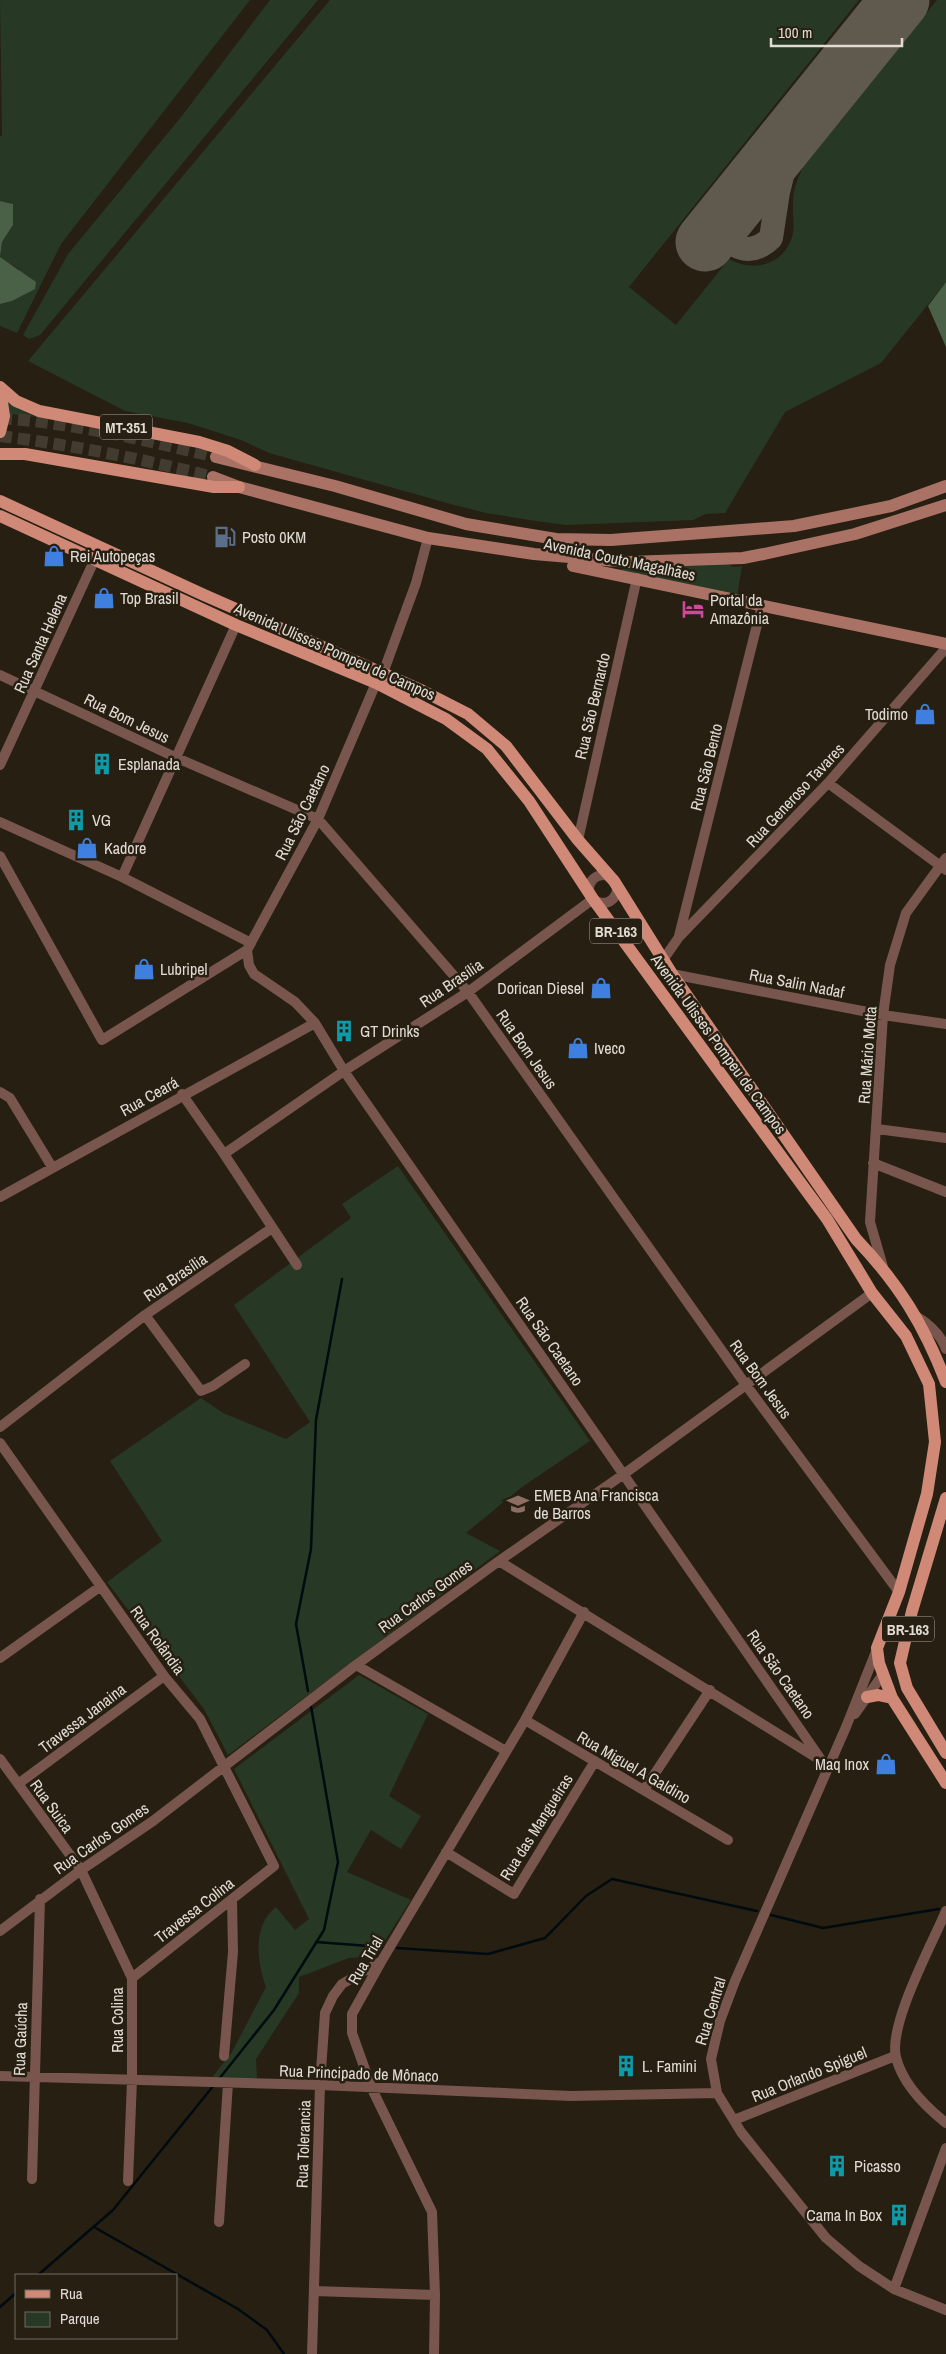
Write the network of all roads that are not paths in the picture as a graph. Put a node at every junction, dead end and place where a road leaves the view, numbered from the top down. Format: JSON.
{"nodes":[{"id":1,"x":0,"y":388,"type":"edge"},
{"id":2,"x":0,"y":432,"type":"edge"},
{"id":3,"x":0,"y":454,"type":"edge"},
{"id":4,"x":216,"y":457,"type":"tunnel mouth"},
{"id":5,"x":255,"y":465,"type":"junction"},
{"id":6,"x":213,"y":477,"type":"tunnel mouth"},
{"id":7,"x":946,"y":486,"type":"edge"},
{"id":8,"x":239,"y":487,"type":"junction"},
{"id":9,"x":0,"y":501,"type":"edge"},
{"id":10,"x":946,"y":505,"type":"edge"},
{"id":11,"x":0,"y":516,"type":"edge"},
{"id":12,"x":428,"y":538,"type":"junction"},
{"id":13,"x":493,"y":549,"type":"junction"},
{"id":14,"x":94,"y":560,"type":"junction"},
{"id":15,"x":637,"y":578,"type":"junction"},
{"id":16,"x":762,"y":605,"type":"junction"},
{"id":17,"x":236,"y":625,"type":"junction"},
{"id":18,"x":946,"y":644,"type":"edge"},
{"id":19,"x":946,"y":648,"type":"edge"},
{"id":20,"x":0,"y":675,"type":"edge"},
{"id":21,"x":379,"y":678,"type":"junction"},
{"id":22,"x":35,"y":690,"type":"junction"},
{"id":23,"x":177,"y":758,"type":"junction"},
{"id":24,"x":0,"y":765,"type":"edge"},
{"id":25,"x":828,"y":783,"type":"junction"},
{"id":26,"x":318,"y":820,"type":"junction"},
{"id":27,"x":0,"y":822,"type":"edge"},
{"id":28,"x":578,"y":840,"type":"junction"},
{"id":29,"x":0,"y":856,"type":"edge"},
{"id":30,"x":944,"y":865,"type":"edge"},
{"id":31,"x":122,"y":877,"type":"junction"},
{"id":32,"x":614,"y":880,"type":"junction"},
{"id":33,"x":592,"y":899,"type":"junction"},
{"id":34,"x":679,"y":937,"type":"junction"},
{"id":35,"x":249,"y":946,"type":"junction"},
{"id":36,"x":663,"y":960,"type":"junction"},
{"id":37,"x":672,"y":974,"type":"junction"},
{"id":38,"x":468,"y":992,"type":"junction"},
{"id":39,"x":883,"y":1015,"type":"junction"},
{"id":40,"x":314,"y":1023,"type":"junction"},
{"id":41,"x":946,"y":1024,"type":"edge"},
{"id":42,"x":344,"y":1071,"type":"junction"},
{"id":43,"x":0,"y":1092,"type":"edge"},
{"id":44,"x":182,"y":1094,"type":"junction"},
{"id":45,"x":877,"y":1129,"type":"junction"},
{"id":46,"x":946,"y":1138,"type":"edge"},
{"id":47,"x":224,"y":1154,"type":"junction"},
{"id":48,"x":873,"y":1163,"type":"junction"},
{"id":49,"x":52,"y":1167,"type":"junction"},
{"id":50,"x":946,"y":1192,"type":"edge"},
{"id":51,"x":0,"y":1197,"type":"edge"},
{"id":52,"x":870,"y":1222,"type":"junction"},
{"id":53,"x":272,"y":1228,"type":"junction"},
{"id":54,"x":856,"y":1239,"type":"junction"},
{"id":55,"x":297,"y":1265,"type":"dead end"},
{"id":56,"x":883,"y":1267,"type":"junction"},
{"id":57,"x":872,"y":1292,"type":"junction"},
{"id":58,"x":145,"y":1315,"type":"junction"},
{"id":59,"x":916,"y":1316,"type":"junction"},
{"id":60,"x":945,"y":1343,"type":"edge"},
{"id":61,"x":245,"y":1364,"type":"dead end"},
{"id":62,"x":946,"y":1382,"type":"edge"},
{"id":63,"x":746,"y":1385,"type":"junction"},
{"id":64,"x":0,"y":1427,"type":"edge"},
{"id":65,"x":0,"y":1443,"type":"edge"},
{"id":66,"x":624,"y":1474,"type":"junction"},
{"id":67,"x":946,"y":1498,"type":"edge"},
{"id":68,"x":499,"y":1561,"type":"junction"},
{"id":69,"x":101,"y":1586,"type":"junction"},
{"id":70,"x":899,"y":1592,"type":"junction"},
{"id":71,"x":912,"y":1611,"type":"junction"},
{"id":72,"x":584,"y":1612,"type":"junction"},
{"id":73,"x":877,"y":1648,"type":"junction"},
{"id":74,"x":0,"y":1658,"type":"edge"},
{"id":75,"x":900,"y":1663,"type":"junction"},
{"id":76,"x":356,"y":1665,"type":"junction"},
{"id":77,"x":883,"y":1674,"type":"junction"},
{"id":78,"x":164,"y":1676,"type":"junction"},
{"id":79,"x":710,"y":1690,"type":"junction"},
{"id":80,"x":867,"y":1697,"type":"junction"},
{"id":81,"x":892,"y":1698,"type":"junction"},
{"id":82,"x":525,"y":1720,"type":"junction"},
{"id":83,"x":846,"y":1727,"type":"junction"},
{"id":84,"x":506,"y":1751,"type":"junction"},
{"id":85,"x":946,"y":1753,"type":"edge"},
{"id":86,"x":0,"y":1759,"type":"edge"},
{"id":87,"x":595,"y":1761,"type":"junction"},
{"id":88,"x":826,"y":1763,"type":"junction"},
{"id":89,"x":225,"y":1765,"type":"junction"},
{"id":90,"x":946,"y":1783,"type":"edge"},
{"id":91,"x":18,"y":1784,"type":"junction"},
{"id":92,"x":644,"y":1790,"type":"junction"},
{"id":93,"x":728,"y":1840,"type":"dead end"},
{"id":94,"x":446,"y":1852,"type":"junction"},
{"id":95,"x":274,"y":1866,"type":"joint"},
{"id":96,"x":81,"y":1870,"type":"junction"},
{"id":97,"x":40,"y":1900,"type":"junction"},
{"id":98,"x":232,"y":1900,"type":"junction"},
{"id":99,"x":946,"y":1911,"type":"edge"},
{"id":100,"x":0,"y":1931,"type":"edge"},
{"id":101,"x":381,"y":1962,"type":"junction"},
{"id":102,"x":132,"y":1978,"type":"junction"},
{"id":103,"x":224,"y":2056,"type":"dead end"},
{"id":104,"x":895,"y":2056,"type":"junction"},
{"id":105,"x":0,"y":2076,"type":"edge"},
{"id":106,"x":34,"y":2077,"type":"junction"},
{"id":107,"x":132,"y":2080,"type":"junction"},
{"id":108,"x":225,"y":2083,"type":"junction"},
{"id":109,"x":320,"y":2085,"type":"junction"},
{"id":110,"x":372,"y":2089,"type":"junction"},
{"id":111,"x":717,"y":2093,"type":"junction"},
{"id":112,"x":734,"y":2120,"type":"junction"},
{"id":113,"x":946,"y":2123,"type":"edge"},
{"id":114,"x":946,"y":2148,"type":"edge"},
{"id":115,"x":32,"y":2178,"type":"dead end"},
{"id":116,"x":128,"y":2181,"type":"dead end"},
{"id":117,"x":219,"y":2222,"type":"dead end"},
{"id":118,"x":894,"y":2289,"type":"junction"},
{"id":119,"x":314,"y":2291,"type":"junction"},
{"id":120,"x":436,"y":2294,"type":"junction"},
{"id":121,"x":946,"y":2310,"type":"edge"},
{"id":122,"x":312,"y":2354,"type":"edge"},
{"id":123,"x":434,"y":2354,"type":"edge"}],
"edges":[{"from":1,"to":2,"type":"main road"},
{"from":1,"to":5,"type":"main road","number":"MT-351"},
{"from":3,"to":8,"type":"main road"},
{"from":4,"to":5,"type":"main road"},
{"from":5,"to":7,"type":"main road","number":"MT-351"},
{"from":6,"to":8,"type":"main road"},
{"from":8,"to":12,"type":"main road"},
{"from":9,"to":21,"type":"main road","name":"Avenida Ulisses Pompeu de Campos","number":"BR-163"},
{"from":10,"to":13,"type":"main road"},
{"from":11,"to":14,"type":"main road","name":"Avenida Ulisses Pompeu de Campos","number":"BR-163"},
{"from":12,"to":13,"type":"main road"},
{"from":12,"to":21,"type":"street","name":"Rua São Caetano"},
{"from":13,"to":15,"type":"main road","name":"Avenida Couto Magalhães"},
{"from":14,"to":17,"type":"main road","name":"Avenida Ulisses Pompeu de Campos","number":"BR-163"},
{"from":14,"to":22,"type":"street","name":"Rua Santa Helena"},
{"from":15,"to":16,"type":"main road","name":"Avenida Couto Magalhães"},
{"from":15,"to":28,"type":"street","name":"Rua São Bernardo"},
{"from":16,"to":18,"type":"main road","name":"Avenida Couto Magalhães"},
{"from":16,"to":34,"type":"street","name":"Rua São Bento"},
{"from":17,"to":21,"type":"main road","name":"Avenida Ulisses Pompeu de Campos","number":"BR-163"},
{"from":17,"to":23,"type":"street"},
{"from":19,"to":25,"type":"street","name":"Rua Generoso Tavares"},
{"from":20,"to":22,"type":"street","name":"Rua Bom Jesus"},
{"from":21,"to":26,"type":"street","name":"Rua São Caetano"},
{"from":21,"to":28,"type":"main road","name":"Avenida Ulisses Pompeu de Campos","number":"BR-163"},
{"from":21,"to":33,"type":"main road","name":"Avenida Ulisses Pompeu de Campos","number":"BR-163"},
{"from":22,"to":23,"type":"street","name":"Rua Bom Jesus"},
{"from":22,"to":24,"type":"street","name":"Rua Santa Helena"},
{"from":23,"to":26,"type":"street","name":"Rua Bom Jesus"},
{"from":23,"to":31,"type":"street"},
{"from":25,"to":30,"type":"street"},
{"from":25,"to":34,"type":"street","name":"Rua Generoso Tavares"},
{"from":26,"to":35,"type":"street","name":"Rua São Caetano"},
{"from":26,"to":38,"type":"street","name":"Rua Bom Jesus"},
{"from":27,"to":31,"type":"street"},
{"from":28,"to":32,"type":"main road","name":"Avenida Ulisses Pompeu de Campos","number":"BR-163"},
{"from":29,"to":35,"type":"street","name":"Rua São Caetano"},
{"from":30,"to":39,"type":"street","name":"Rua Mário Motta"},
{"from":31,"to":35,"type":"street"},
{"from":32,"to":33,"type":"street"},
{"from":32,"to":33,"type":"street"},
{"from":32,"to":36,"type":"main road","name":"Avenida Ulisses Pompeu de Campos","number":"BR-163"},
{"from":33,"to":38,"type":"street","name":"Rua Brasília"},
{"from":33,"to":57,"type":"main road","name":"Avenida Ulisses Pompeu de Campos","number":"BR-163"},
{"from":34,"to":36,"type":"street","name":"Rua Generoso Tavares"},
{"from":35,"to":40,"type":"street","name":"Rua São Caetano"},
{"from":36,"to":37,"type":"main road","name":"Avenida Ulisses Pompeu de Campos","number":"BR-163"},
{"from":37,"to":39,"type":"street","name":"Rua Salin Nadaf"},
{"from":37,"to":54,"type":"main road","name":"Avenida Ulisses Pompeu de Campos","number":"BR-163"},
{"from":38,"to":42,"type":"street","name":"Rua Brasília"},
{"from":38,"to":63,"type":"street","name":"Rua Bom Jesus"},
{"from":39,"to":41,"type":"street","name":"Rua Salin Nadaf"},
{"from":39,"to":45,"type":"street","name":"Rua Mário Motta"},
{"from":40,"to":42,"type":"street","name":"Rua São Caetano"},
{"from":40,"to":44,"type":"street","name":"Rua Ceará"},
{"from":42,"to":47,"type":"street","name":"Rua Brasília"},
{"from":42,"to":66,"type":"street","name":"Rua São Caetano"},
{"from":43,"to":49,"type":"street"},
{"from":44,"to":47,"type":"street"},
{"from":44,"to":49,"type":"street","name":"Rua Ceará"},
{"from":45,"to":46,"type":"street"},
{"from":45,"to":48,"type":"street","name":"Rua Mário Motta"},
{"from":47,"to":53,"type":"street"},
{"from":48,"to":50,"type":"street"},
{"from":48,"to":52,"type":"street","name":"Rua Mário Motta"},
{"from":49,"to":51,"type":"street","name":"Rua Ceará"},
{"from":52,"to":54,"type":"street"},
{"from":52,"to":56,"type":"street","name":"Rua Mário Motta"},
{"from":53,"to":55,"type":"street"},
{"from":53,"to":58,"type":"street","name":"Rua Brasília"},
{"from":54,"to":56,"type":"main road","name":"Avenida Ulisses Pompeu de Campos","number":"BR-163"},
{"from":56,"to":57,"type":"main road"},
{"from":56,"to":59,"type":"main road","name":"Avenida Ulisses Pompeu de Campos","number":"BR-163"},
{"from":57,"to":63,"type":"street","name":"Rua Carlos Gomes"},
{"from":57,"to":70,"type":"main road","name":"Avenida Ulisses Pompeu de Campos","number":"BR-163"},
{"from":58,"to":61,"type":"street","name":"Rua Brasília"},
{"from":58,"to":64,"type":"street","name":"Rua Brasília"},
{"from":59,"to":60,"type":"street"},
{"from":59,"to":62,"type":"main road","name":"Avenida Ulisses Pompeu de Campos","number":"BR-163"},
{"from":63,"to":66,"type":"street","name":"Rua Carlos Gomes"},
{"from":63,"to":70,"type":"street","name":"Rua Bom Jesus"},
{"from":65,"to":69,"type":"street","name":"Rua Rolândia"},
{"from":66,"to":68,"type":"street","name":"Rua Carlos Gomes"},
{"from":66,"to":88,"type":"street","name":"Rua São Caetano"},
{"from":67,"to":71,"type":"main road","number":"BR-163"},
{"from":68,"to":72,"type":"street","name":"Rua São Caetano"},
{"from":68,"to":76,"type":"street","name":"Rua Carlos Gomes"},
{"from":69,"to":74,"type":"street"},
{"from":69,"to":78,"type":"street","name":"Rua Rolândia"},
{"from":70,"to":71,"type":"main road"},
{"from":70,"to":73,"type":"main road","name":"Avenida Ulisses Pompeu de Campos","number":"BR-163"},
{"from":71,"to":75,"type":"main road","number":"BR-163"},
{"from":72,"to":79,"type":"street","name":"Rua São Caetano"},
{"from":72,"to":82,"type":"street","name":"Rua Trial"},
{"from":73,"to":77,"type":"main road","number":"BR-163"},
{"from":73,"to":83,"type":"street","name":"Rua Central"},
{"from":75,"to":77,"type":"main road"},
{"from":75,"to":85,"type":"main road","number":"BR-163"},
{"from":76,"to":84,"type":"street"},
{"from":76,"to":89,"type":"street","name":"Rua Carlos Gomes"},
{"from":77,"to":80,"type":"street","name":"Rua Central"},
{"from":77,"to":81,"type":"main road","number":"BR-163"},
{"from":78,"to":89,"type":"street","name":"Rua Rolândia"},
{"from":78,"to":91,"type":"street","name":"Travessa Janaina"},
{"from":79,"to":88,"type":"street","name":"Rua São Caetano"},
{"from":79,"to":92,"type":"street"},
{"from":80,"to":81,"type":"main road"},
{"from":80,"to":83,"type":"street","name":"Rua Central"},
{"from":81,"to":90,"type":"main road","number":"BR-163"},
{"from":82,"to":84,"type":"street","name":"Rua Trial"},
{"from":82,"to":87,"type":"street","name":"Rua Miguel A Galdino"},
{"from":83,"to":88,"type":"street","name":"Rua Central"},
{"from":84,"to":94,"type":"street","name":"Rua Trial"},
{"from":86,"to":91,"type":"street","name":"Rua Suica"},
{"from":87,"to":92,"type":"street","name":"Rua Miguel A Galdino"},
{"from":87,"to":94,"type":"street","name":"Rua das Mangueiras"},
{"from":88,"to":111,"type":"street","name":"Rua Central"},
{"from":89,"to":95,"type":"street","name":"Rua Rolândia"},
{"from":89,"to":96,"type":"street","name":"Rua Carlos Gomes"},
{"from":91,"to":96,"type":"street","name":"Rua Suica"},
{"from":92,"to":93,"type":"street","name":"Rua Miguel A Galdino"},
{"from":94,"to":101,"type":"street","name":"Rua Trial"},
{"from":95,"to":98,"type":"street","name":"Travessa Colina"},
{"from":96,"to":97,"type":"street","name":"Rua Carlos Gomes"},
{"from":96,"to":102,"type":"street","name":"Rua Colina"},
{"from":97,"to":100,"type":"street","name":"Rua Carlos Gomes"},
{"from":97,"to":106,"type":"street","name":"Rua Gaúcha"},
{"from":98,"to":102,"type":"street","name":"Travessa Colina"},
{"from":98,"to":103,"type":"street"},
{"from":99,"to":104,"type":"street"},
{"from":101,"to":109,"type":"street","name":"Rua Tolerancia"},
{"from":101,"to":110,"type":"street","name":"Rua Trial"},
{"from":102,"to":107,"type":"street","name":"Rua Colina"},
{"from":104,"to":112,"type":"street","name":"Rua Orlando Spiguel"},
{"from":104,"to":113,"type":"street"},
{"from":105,"to":106,"type":"street","name":"Rua Principado de Mônaco"},
{"from":106,"to":107,"type":"street","name":"Rua Principado de Mônaco"},
{"from":106,"to":115,"type":"street","name":"Rua Gaúcha"},
{"from":107,"to":108,"type":"street","name":"Rua Principado de Mônaco"},
{"from":107,"to":116,"type":"street","name":"Rua Colina"},
{"from":108,"to":109,"type":"street","name":"Rua Principado de Mônaco"},
{"from":108,"to":117,"type":"street"},
{"from":109,"to":110,"type":"street","name":"Rua Principado de Mônaco"},
{"from":109,"to":119,"type":"street","name":"Rua Tolerancia"},
{"from":110,"to":111,"type":"street","name":"Rua Principado de Mônaco"},
{"from":110,"to":120,"type":"street","name":"Rua Trial"},
{"from":111,"to":112,"type":"street","name":"Rua Central"},
{"from":112,"to":118,"type":"street","name":"Rua Central"},
{"from":114,"to":118,"type":"street"},
{"from":118,"to":121,"type":"street","name":"Rua Central"},
{"from":119,"to":120,"type":"street"},
{"from":119,"to":122,"type":"street","name":"Rua Tolerancia"},
{"from":120,"to":123,"type":"street","name":"Rua Trial"}]}
